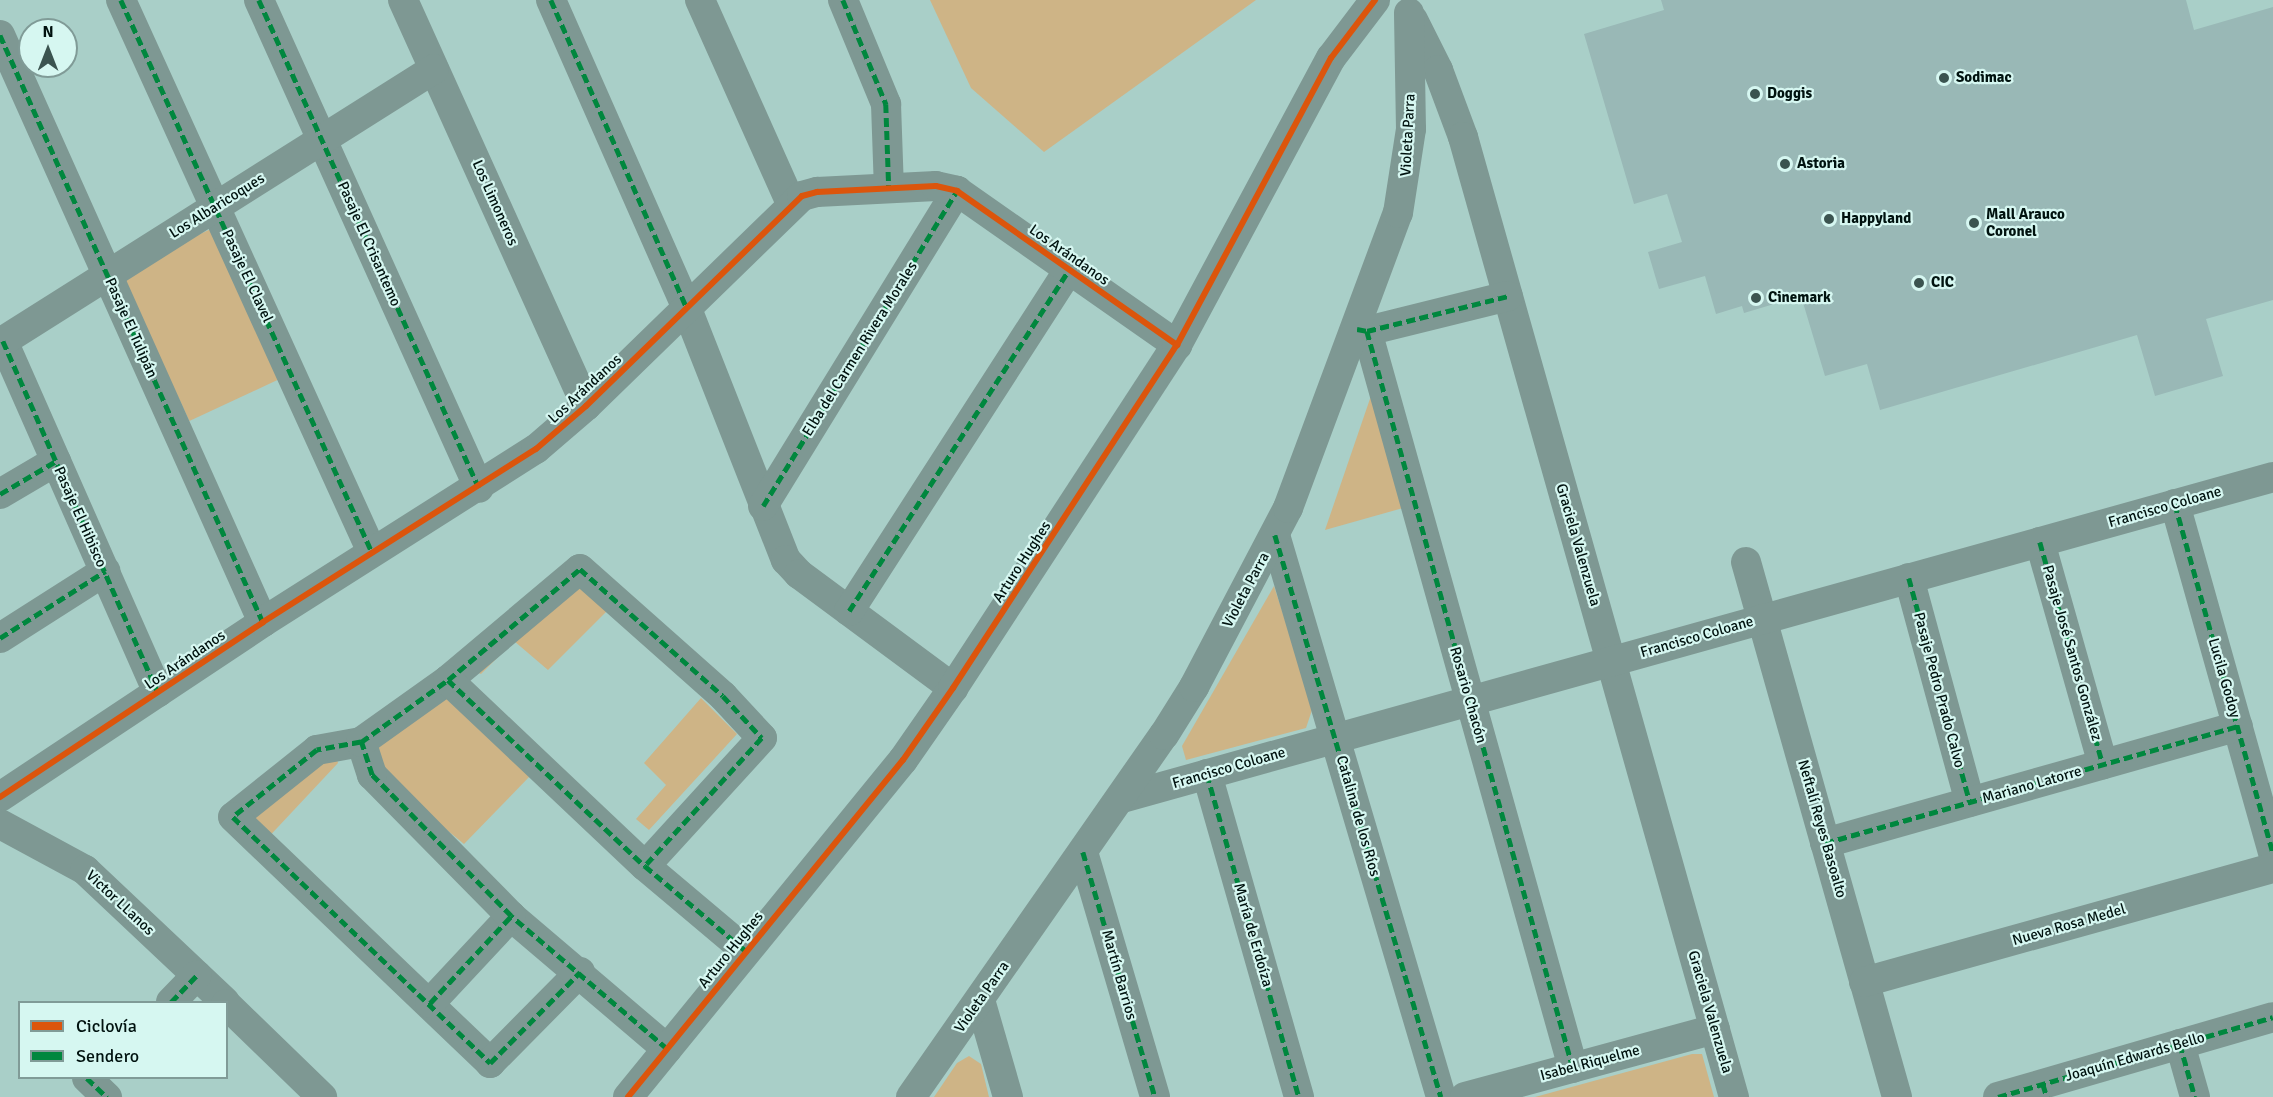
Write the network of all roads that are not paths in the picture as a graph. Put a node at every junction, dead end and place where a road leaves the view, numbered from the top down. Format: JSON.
{"nodes":[{"id":1,"x":121,"y":0,"type":"edge"},
{"id":2,"x":259,"y":0,"type":"edge"},
{"id":3,"x":403,"y":0,"type":"edge"},
{"id":4,"x":551,"y":0,"type":"edge"},
{"id":5,"x":700,"y":0,"type":"edge"},
{"id":6,"x":843,"y":0,"type":"edge"},
{"id":7,"x":1375,"y":0,"type":"edge"},
{"id":8,"x":1405,"y":6,"type":"edge"},
{"id":9,"x":0,"y":35,"type":"edge"},
{"id":10,"x":434,"y":69,"type":"junction"},
{"id":11,"x":322,"y":140,"type":"junction"},
{"id":12,"x":889,"y":188,"type":"junction"},
{"id":13,"x":957,"y":191,"type":"junction"},
{"id":14,"x":791,"y":203,"type":"junction"},
{"id":15,"x":215,"y":207,"type":"junction"},
{"id":16,"x":1069,"y":270,"type":"junction"},
{"id":17,"x":108,"y":275,"type":"junction"},
{"id":18,"x":1508,"y":296,"type":"junction"},
{"id":19,"x":687,"y":309,"type":"junction"},
{"id":20,"x":1362,"y":330,"type":"junction"},
{"id":21,"x":1,"y":342,"type":"edge"},
{"id":22,"x":1177,"y":345,"type":"junction"},
{"id":23,"x":586,"y":406,"type":"junction"},
{"id":24,"x":56,"y":461,"type":"junction"},
{"id":25,"x":2273,"y":477,"type":"edge"},
{"id":26,"x":479,"y":488,"type":"junction"},
{"id":27,"x":0,"y":494,"type":"edge"},
{"id":28,"x":2175,"y":504,"type":"junction"},
{"id":29,"x":763,"y":506,"type":"junction"},
{"id":30,"x":1275,"y":535,"type":"junction"},
{"id":31,"x":2040,"y":542,"type":"junction"},
{"id":32,"x":372,"y":552,"type":"junction"},
{"id":33,"x":1746,"y":562,"type":"dead end"},
{"id":34,"x":105,"y":571,"type":"junction"},
{"id":35,"x":1909,"y":578,"type":"junction"},
{"id":36,"x":849,"y":611,"type":"junction"},
{"id":37,"x":1762,"y":619,"type":"junction"},
{"id":38,"x":263,"y":622,"type":"junction"},
{"id":39,"x":0,"y":638,"type":"edge"},
{"id":40,"x":1611,"y":661,"type":"junction"},
{"id":41,"x":448,"y":680,"type":"junction"},
{"id":42,"x":953,"y":688,"type":"junction"},
{"id":43,"x":158,"y":692,"type":"junction"},
{"id":44,"x":1470,"y":700,"type":"junction"},
{"id":45,"x":2238,"y":726,"type":"junction"},
{"id":46,"x":1335,"y":738,"type":"junction"},
{"id":47,"x":361,"y":742,"type":"junction"},
{"id":48,"x":2103,"y":764,"type":"junction"},
{"id":49,"x":1207,"y":774,"type":"junction"},
{"id":50,"x":0,"y":797,"type":"edge"},
{"id":51,"x":1122,"y":798,"type":"junction"},
{"id":52,"x":1970,"y":802,"type":"junction"},
{"id":53,"x":0,"y":824,"type":"edge"},
{"id":54,"x":1826,"y":843,"type":"junction"},
{"id":55,"x":1083,"y":852,"type":"junction"},
{"id":56,"x":2273,"y":852,"type":"edge"},
{"id":57,"x":645,"y":866,"type":"junction"},
{"id":58,"x":2273,"y":868,"type":"edge"},
{"id":59,"x":511,"y":916,"type":"junction"},
{"id":60,"x":746,"y":951,"type":"junction"},
{"id":61,"x":580,"y":972,"type":"junction"},
{"id":62,"x":197,"y":975,"type":"junction"},
{"id":63,"x":1864,"y":982,"type":"junction"},
{"id":64,"x":980,"y":1000,"type":"junction"},
{"id":65,"x":172,"y":1001,"type":"edge"},
{"id":66,"x":224,"y":1001,"type":"edge"},
{"id":67,"x":430,"y":1003,"type":"junction"},
{"id":68,"x":228,"y":1005,"type":"edge"},
{"id":69,"x":2273,"y":1017,"type":"edge"},
{"id":70,"x":1715,"y":1029,"type":"junction"},
{"id":71,"x":2180,"y":1044,"type":"junction"},
{"id":72,"x":667,"y":1049,"type":"junction"},
{"id":73,"x":1573,"y":1068,"type":"junction"},
{"id":74,"x":2045,"y":1090,"type":"edge"},
{"id":75,"x":322,"y":1097,"type":"edge"},
{"id":76,"x":628,"y":1097,"type":"edge"},
{"id":77,"x":911,"y":1097,"type":"edge"},
{"id":78,"x":1008,"y":1097,"type":"edge"},
{"id":79,"x":1155,"y":1097,"type":"edge"},
{"id":80,"x":1299,"y":1097,"type":"edge"},
{"id":81,"x":1441,"y":1097,"type":"edge"},
{"id":82,"x":1465,"y":1097,"type":"edge"},
{"id":83,"x":1734,"y":1097,"type":"edge"},
{"id":84,"x":1897,"y":1097,"type":"edge"},
{"id":85,"x":1998,"y":1097,"type":"edge"},
{"id":86,"x":2195,"y":1097,"type":"edge"}],
"edges":[{"from":1,"to":15,"type":"street","name":"Pasaje El Clavel"},
{"from":2,"to":11,"type":"street","name":"Pasaje El Crisantemo"},
{"from":3,"to":10,"type":"street","name":"Los Limoneros"},
{"from":4,"to":19,"type":"street"},
{"from":5,"to":14,"type":"street"},
{"from":6,"to":12,"type":"street"},
{"from":7,"to":22,"type":"street","name":"Arturo Hughes"},
{"from":8,"to":18,"type":"street","name":"Graciela Valenzuela"},
{"from":8,"to":20,"type":"street","name":"Violeta Parra"},
{"from":9,"to":17,"type":"street","name":"Pasaje El Tulipán"},
{"from":10,"to":11,"type":"street","name":"Los Albaricoques"},
{"from":10,"to":23,"type":"street","name":"Los Limoneros"},
{"from":11,"to":15,"type":"street","name":"Los Albaricoques"},
{"from":11,"to":26,"type":"street","name":"Pasaje El Crisantemo"},
{"from":12,"to":13,"type":"street","name":"Los Arándanos"},
{"from":12,"to":14,"type":"street","name":"Los Arándanos"},
{"from":13,"to":16,"type":"street","name":"Los Arándanos"},
{"from":13,"to":29,"type":"street","name":"Elba del Carmen Rivera Morales"},
{"from":14,"to":19,"type":"street","name":"Los Arándanos"},
{"from":15,"to":17,"type":"street","name":"Los Albaricoques"},
{"from":15,"to":32,"type":"street","name":"Pasaje El Clavel"},
{"from":16,"to":22,"type":"street","name":"Los Arándanos"},
{"from":16,"to":36,"type":"street"},
{"from":17,"to":21,"type":"street","name":"Los Albaricoques"},
{"from":17,"to":38,"type":"street","name":"Pasaje El Tulipán"},
{"from":18,"to":20,"type":"street"},
{"from":18,"to":40,"type":"street","name":"Graciela Valenzuela"},
{"from":19,"to":23,"type":"street","name":"Los Arándanos"},
{"from":19,"to":29,"type":"street"},
{"from":20,"to":30,"type":"street","name":"Violeta Parra"},
{"from":20,"to":44,"type":"street","name":"Rosario Chacón"},
{"from":21,"to":24,"type":"street","name":"Pasaje El Hibisco"},
{"from":22,"to":42,"type":"street","name":"Arturo Hughes"},
{"from":23,"to":26,"type":"street","name":"Los Arándanos"},
{"from":24,"to":27,"type":"street"},
{"from":24,"to":34,"type":"street","name":"Pasaje El Hibisco"},
{"from":25,"to":28,"type":"street","name":"Francisco Coloane"},
{"from":26,"to":32,"type":"street","name":"Los Arándanos"},
{"from":28,"to":31,"type":"street","name":"Francisco Coloane"},
{"from":28,"to":45,"type":"street","name":"Lucila Godoy"},
{"from":29,"to":36,"type":"street"},
{"from":30,"to":46,"type":"street","name":"Catalina de los Ríos"},
{"from":30,"to":51,"type":"street","name":"Violeta Parra"},
{"from":31,"to":35,"type":"street","name":"Francisco Coloane"},
{"from":31,"to":48,"type":"street","name":"Pasaje José Santos González"},
{"from":32,"to":38,"type":"street","name":"Los Arándanos"},
{"from":33,"to":37,"type":"street","name":"Neftalí Reyes Basoalto"},
{"from":34,"to":39,"type":"street"},
{"from":34,"to":43,"type":"street","name":"Pasaje El Hibisco"},
{"from":35,"to":37,"type":"street","name":"Francisco Coloane"},
{"from":35,"to":52,"type":"street","name":"Pasaje Pedro Prado Calvo"},
{"from":36,"to":42,"type":"street"},
{"from":37,"to":40,"type":"street","name":"Francisco Coloane"},
{"from":37,"to":54,"type":"street","name":"Neftalí Reyes Basoalto"},
{"from":38,"to":43,"type":"street","name":"Los Arándanos"},
{"from":40,"to":44,"type":"street","name":"Francisco Coloane"},
{"from":40,"to":70,"type":"street","name":"Graciela Valenzuela"},
{"from":41,"to":47,"type":"street"},
{"from":41,"to":57,"type":"street"},
{"from":41,"to":57,"type":"street"},
{"from":42,"to":60,"type":"street","name":"Arturo Hughes"},
{"from":43,"to":50,"type":"street","name":"Los Arándanos"},
{"from":44,"to":46,"type":"street","name":"Francisco Coloane"},
{"from":44,"to":73,"type":"street","name":"Rosario Chacón"},
{"from":45,"to":48,"type":"street","name":"Mariano Latorre"},
{"from":45,"to":56,"type":"street","name":"Lucila Godoy"},
{"from":46,"to":49,"type":"street","name":"Francisco Coloane"},
{"from":46,"to":81,"type":"street","name":"Catalina de los Ríos"},
{"from":47,"to":59,"type":"street"},
{"from":47,"to":67,"type":"street"},
{"from":48,"to":52,"type":"street","name":"Mariano Latorre"},
{"from":49,"to":51,"type":"street","name":"Francisco Coloane"},
{"from":49,"to":80,"type":"street","name":"María de Erdoíza"},
{"from":51,"to":55,"type":"street","name":"Violeta Parra"},
{"from":52,"to":54,"type":"street","name":"Mariano Latorre"},
{"from":53,"to":62,"type":"street","name":"Victor LLanos"},
{"from":54,"to":63,"type":"street","name":"Neftalí Reyes Basoalto"},
{"from":55,"to":64,"type":"street","name":"Violeta Parra"},
{"from":55,"to":79,"type":"street","name":"Martín Barrios"},
{"from":57,"to":60,"type":"street"},
{"from":58,"to":63,"type":"street","name":"Nueva Rosa Medel"},
{"from":59,"to":61,"type":"street"},
{"from":59,"to":67,"type":"street"},
{"from":60,"to":72,"type":"street","name":"Arturo Hughes"},
{"from":61,"to":67,"type":"street"},
{"from":61,"to":72,"type":"street"},
{"from":62,"to":65,"type":"street"},
{"from":62,"to":66,"type":"street","name":"Victor LLanos"},
{"from":63,"to":84,"type":"street","name":"Neftalí Reyes Basoalto"},
{"from":64,"to":77,"type":"street","name":"Violeta Parra"},
{"from":64,"to":78,"type":"street"},
{"from":68,"to":75,"type":"street","name":"Victor LLanos"},
{"from":69,"to":71,"type":"street","name":"Joaquín Edwards Bello"},
{"from":70,"to":73,"type":"street","name":"Isabel Riquelme"},
{"from":70,"to":83,"type":"street","name":"Graciela Valenzuela"},
{"from":71,"to":74,"type":"street","name":"Joaquín Edwards Bello"},
{"from":71,"to":86,"type":"street"},
{"from":72,"to":76,"type":"street","name":"Arturo Hughes"},
{"from":73,"to":82,"type":"street","name":"Isabel Riquelme"},
{"from":74,"to":85,"type":"street","name":"Joaquín Edwards Bello"}]}
